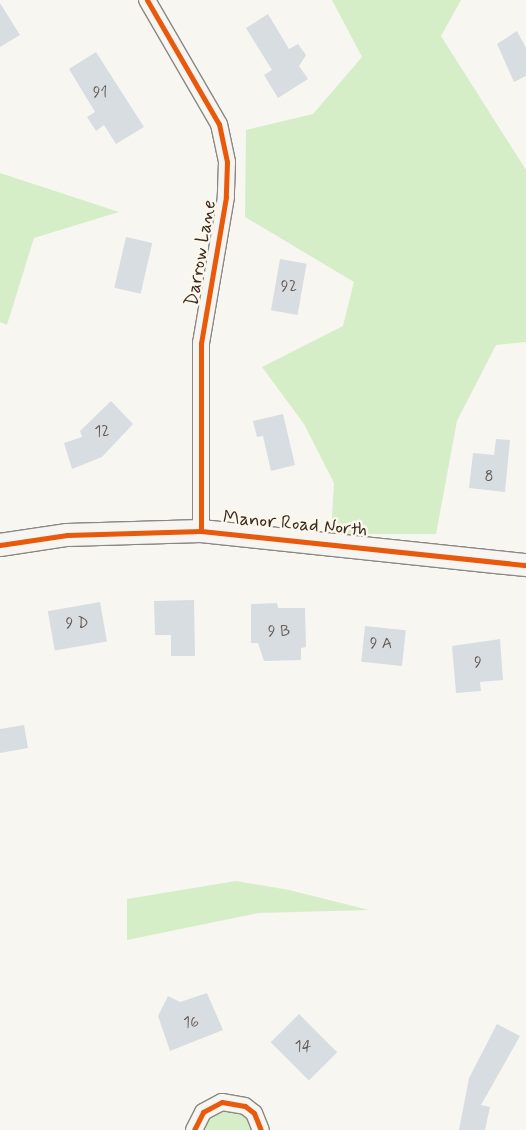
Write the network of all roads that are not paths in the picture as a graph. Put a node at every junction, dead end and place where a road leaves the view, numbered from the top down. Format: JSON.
{"nodes":[{"id":1,"x":147,"y":0,"type":"edge"},
{"id":2,"x":201,"y":531,"type":"junction"},
{"id":3,"x":0,"y":545,"type":"edge"},
{"id":4,"x":526,"y":566,"type":"edge"},
{"id":5,"x":194,"y":1130,"type":"edge"},
{"id":6,"x":261,"y":1130,"type":"edge"}],
"edges":[{"from":1,"to":2,"type":"street","name":"Darrow Lane"},
{"from":2,"to":3,"type":"street","name":"Manor Road North"},
{"from":2,"to":4,"type":"street","name":"Manor Road North"},
{"from":5,"to":6,"type":"street"}]}
